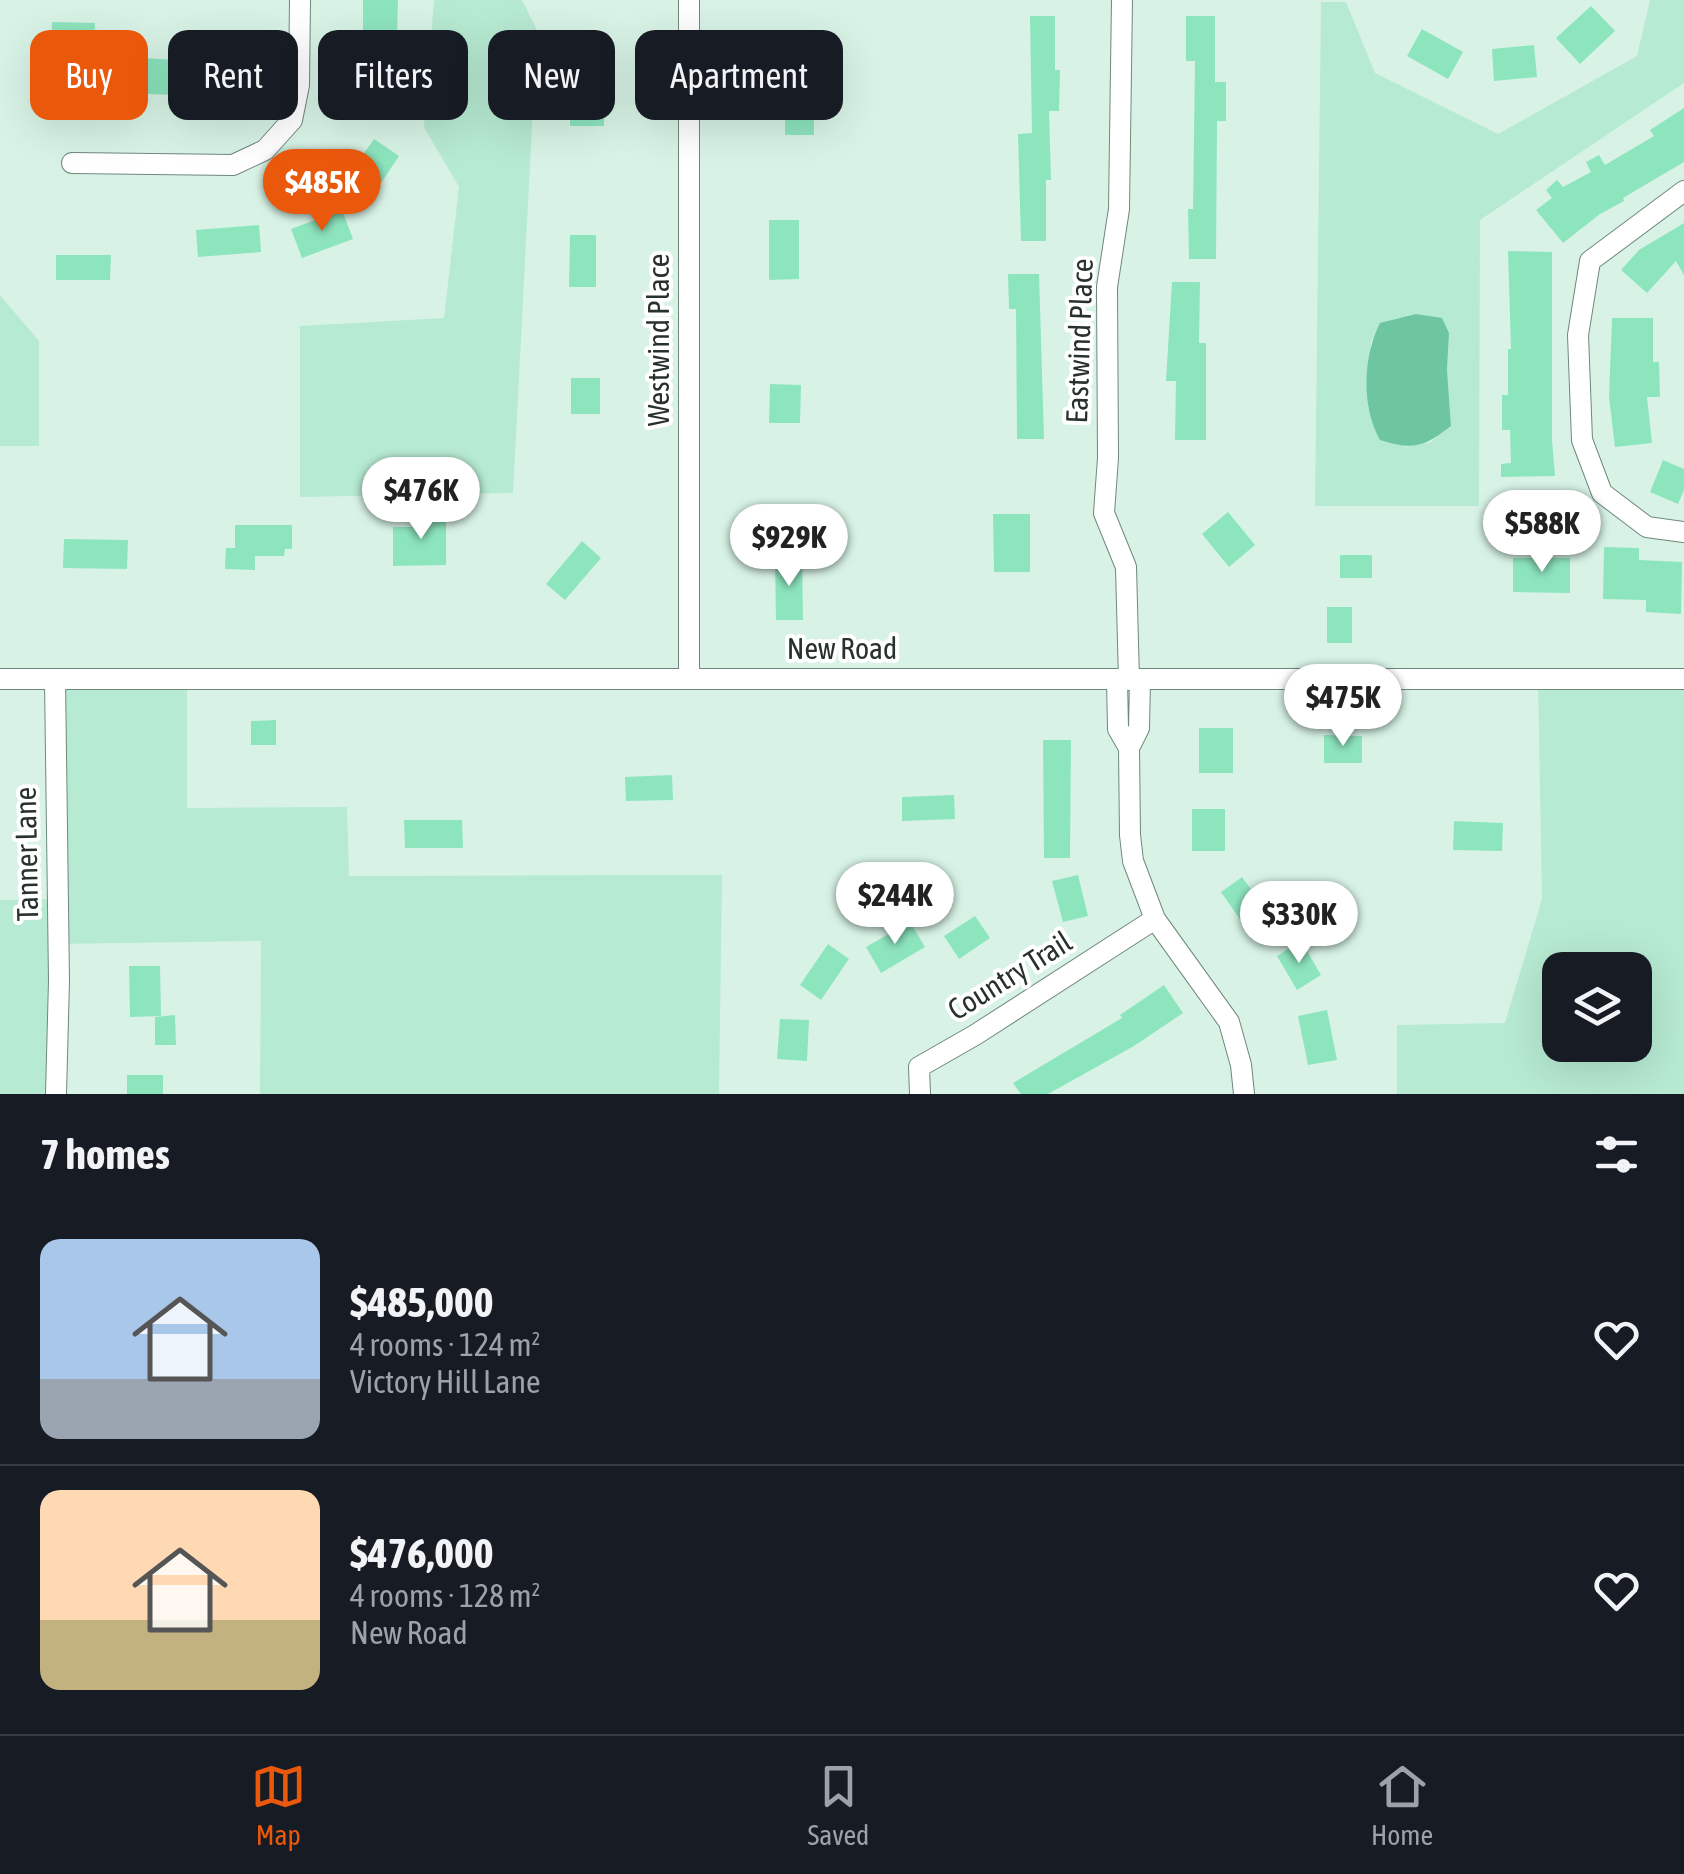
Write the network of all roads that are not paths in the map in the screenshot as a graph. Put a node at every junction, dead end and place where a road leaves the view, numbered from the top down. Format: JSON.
{"nodes":[{"id":1,"x":300,"y":0,"type":"edge"},
{"id":2,"x":689,"y":0,"type":"edge"},
{"id":3,"x":1122,"y":0,"type":"edge"},
{"id":4,"x":72,"y":163,"type":"dead end"},
{"id":5,"x":1684,"y":191,"type":"edge"},
{"id":6,"x":1684,"y":532,"type":"edge"},
{"id":7,"x":0,"y":679,"type":"edge"},
{"id":8,"x":54,"y":679,"type":"junction"},
{"id":9,"x":688,"y":679,"type":"junction"},
{"id":10,"x":1128,"y":680,"type":"junction"},
{"id":11,"x":1684,"y":680,"type":"edge"},
{"id":12,"x":1155,"y":919,"type":"junction"},
{"id":13,"x":56,"y":1094,"type":"edge"},
{"id":14,"x":920,"y":1094,"type":"edge"},
{"id":15,"x":1244,"y":1094,"type":"edge"}],
"edges":[{"from":1,"to":4,"type":"street"},
{"from":2,"to":9,"type":"street","name":"Westwind Place"},
{"from":3,"to":10,"type":"street","name":"Eastwind Place"},
{"from":5,"to":6,"type":"street"},
{"from":7,"to":8,"type":"street","name":"New Road"},
{"from":8,"to":9,"type":"street","name":"New Road"},
{"from":8,"to":13,"type":"street","name":"Tanner Lane"},
{"from":9,"to":10,"type":"street","name":"New Road"},
{"from":10,"to":11,"type":"street","name":"New Road"},
{"from":10,"to":12,"type":"street","name":"Eastwind Place"},
{"from":12,"to":14,"type":"street","name":"Country Trail"},
{"from":12,"to":15,"type":"street","name":"Eastwind Place"}]}
